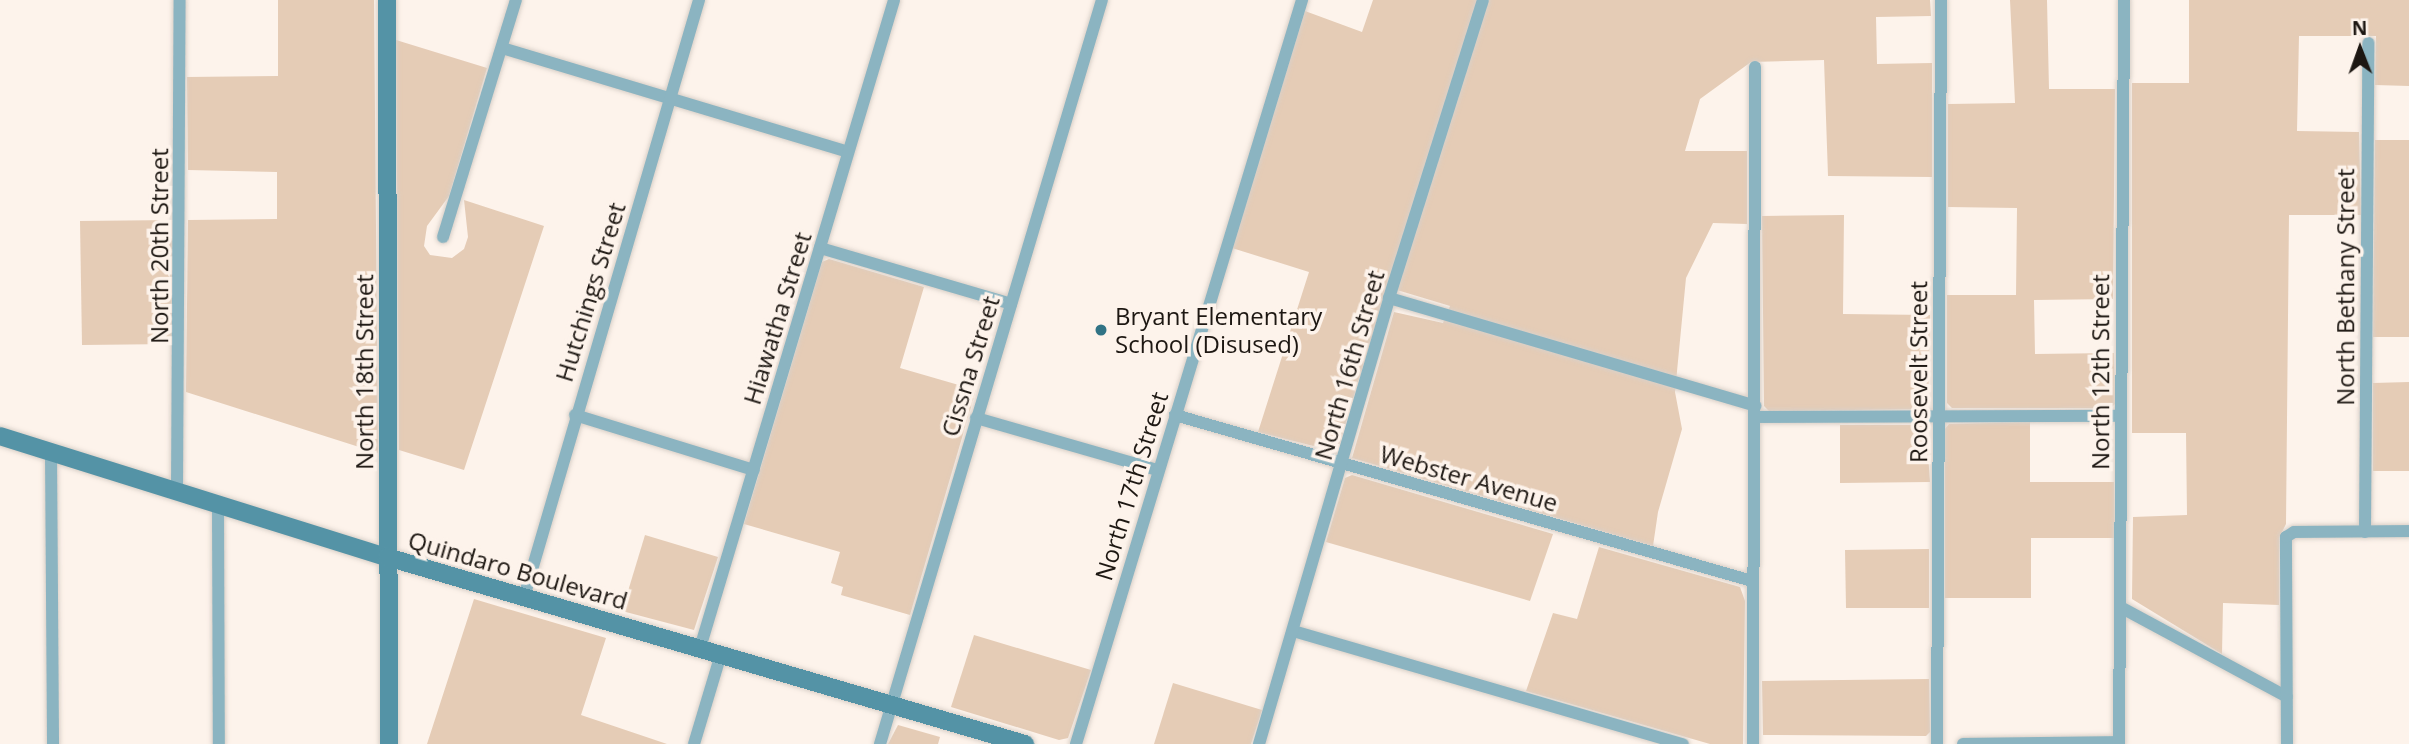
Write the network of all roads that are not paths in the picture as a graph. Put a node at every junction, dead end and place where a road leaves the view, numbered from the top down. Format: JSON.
{"nodes":[{"id":1,"x":180,"y":0,"type":"edge"},
{"id":2,"x":387,"y":0,"type":"edge"},
{"id":3,"x":516,"y":0,"type":"edge"},
{"id":4,"x":699,"y":0,"type":"edge"},
{"id":5,"x":894,"y":0,"type":"edge"},
{"id":6,"x":1102,"y":0,"type":"edge"},
{"id":7,"x":1302,"y":0,"type":"edge"},
{"id":8,"x":1483,"y":0,"type":"edge"},
{"id":9,"x":1941,"y":0,"type":"edge"},
{"id":10,"x":2124,"y":0,"type":"edge"},
{"id":11,"x":2368,"y":43,"type":"dead end"},
{"id":12,"x":502,"y":48,"type":"junction"},
{"id":13,"x":1755,"y":67,"type":"dead end"},
{"id":14,"x":670,"y":97,"type":"junction"},
{"id":15,"x":848,"y":152,"type":"junction"},
{"id":16,"x":443,"y":237,"type":"dead end"},
{"id":17,"x":820,"y":248,"type":"junction"},
{"id":18,"x":1389,"y":298,"type":"junction"},
{"id":19,"x":1011,"y":304,"type":"junction"},
{"id":20,"x":1755,"y":412,"type":"junction"},
{"id":21,"x":1938,"y":414,"type":"junction"},
{"id":22,"x":575,"y":415,"type":"junction"},
{"id":23,"x":1175,"y":415,"type":"junction"},
{"id":24,"x":2120,"y":416,"type":"junction"},
{"id":25,"x":976,"y":418,"type":"junction"},
{"id":26,"x":0,"y":436,"type":"edge"},
{"id":27,"x":51,"y":452,"type":"junction"},
{"id":28,"x":1342,"y":463,"type":"junction"},
{"id":29,"x":754,"y":470,"type":"junction"},
{"id":30,"x":1157,"y":470,"type":"junction"},
{"id":31,"x":177,"y":492,"type":"junction"},
{"id":32,"x":218,"y":505,"type":"junction"},
{"id":33,"x":2409,"y":531,"type":"edge"},
{"id":34,"x":2365,"y":532,"type":"junction"},
{"id":35,"x":387,"y":557,"type":"junction"},
{"id":36,"x":1752,"y":581,"type":"junction"},
{"id":37,"x":524,"y":597,"type":"junction"},
{"id":38,"x":2122,"y":608,"type":"junction"},
{"id":39,"x":1293,"y":631,"type":"junction"},
{"id":40,"x":699,"y":648,"type":"junction"},
{"id":41,"x":721,"y":654,"type":"junction"},
{"id":42,"x":2287,"y":697,"type":"junction"},
{"id":43,"x":892,"y":705,"type":"junction"},
{"id":44,"x":2119,"y":743,"type":"edge"},
{"id":45,"x":52,"y":744,"type":"edge"},
{"id":46,"x":219,"y":744,"type":"edge"},
{"id":47,"x":389,"y":744,"type":"edge"},
{"id":48,"x":694,"y":744,"type":"edge"},
{"id":49,"x":880,"y":744,"type":"edge"},
{"id":50,"x":1024,"y":744,"type":"edge"},
{"id":51,"x":1076,"y":744,"type":"edge"},
{"id":52,"x":1259,"y":744,"type":"edge"},
{"id":53,"x":1683,"y":744,"type":"edge"},
{"id":54,"x":1753,"y":744,"type":"edge"},
{"id":55,"x":1937,"y":744,"type":"edge"},
{"id":56,"x":1963,"y":744,"type":"edge"},
{"id":57,"x":2287,"y":744,"type":"edge"}],
"edges":[{"from":1,"to":31,"type":"street","name":"North 20th Street"},
{"from":2,"to":35,"type":"main road","name":"North 18th Street"},
{"from":3,"to":12,"type":"street"},
{"from":4,"to":14,"type":"street","name":"Hutchings Street"},
{"from":5,"to":15,"type":"street","name":"Hiawatha Street"},
{"from":6,"to":19,"type":"street","name":"Cissna Street"},
{"from":7,"to":23,"type":"street","name":"North 17th Street"},
{"from":8,"to":18,"type":"street","name":"North 16th Street"},
{"from":9,"to":21,"type":"street","name":"Roosevelt Street"},
{"from":10,"to":24,"type":"street","name":"North 12th Street"},
{"from":11,"to":34,"type":"street","name":"North Bethany Street"},
{"from":12,"to":14,"type":"street"},
{"from":12,"to":16,"type":"street"},
{"from":13,"to":20,"type":"street"},
{"from":14,"to":15,"type":"street"},
{"from":14,"to":22,"type":"street","name":"Hutchings Street"},
{"from":15,"to":17,"type":"street","name":"Hiawatha Street"},
{"from":17,"to":19,"type":"street"},
{"from":17,"to":29,"type":"street","name":"Hiawatha Street"},
{"from":18,"to":20,"type":"street"},
{"from":18,"to":28,"type":"street","name":"North 16th Street"},
{"from":19,"to":25,"type":"street","name":"Cissna Street"},
{"from":20,"to":21,"type":"street"},
{"from":20,"to":36,"type":"street"},
{"from":21,"to":24,"type":"street"},
{"from":21,"to":55,"type":"street","name":"Roosevelt Street"},
{"from":22,"to":29,"type":"street"},
{"from":22,"to":37,"type":"street","name":"Hutchings Street"},
{"from":23,"to":28,"type":"street","name":"Webster Avenue"},
{"from":23,"to":30,"type":"street","name":"North 17th Street"},
{"from":24,"to":38,"type":"street","name":"North 12th Street"},
{"from":25,"to":30,"type":"street"},
{"from":25,"to":43,"type":"street","name":"Cissna Street"},
{"from":26,"to":27,"type":"main road","name":"Quindaro Boulevard"},
{"from":27,"to":31,"type":"main road","name":"Quindaro Boulevard"},
{"from":27,"to":45,"type":"street"},
{"from":28,"to":36,"type":"street","name":"Webster Avenue"},
{"from":28,"to":39,"type":"street","name":"North 16th Street"},
{"from":29,"to":40,"type":"street","name":"Hiawatha Street"},
{"from":30,"to":51,"type":"street","name":"North 17th Street"},
{"from":31,"to":32,"type":"main road","name":"Quindaro Boulevard"},
{"from":32,"to":35,"type":"main road","name":"Quindaro Boulevard"},
{"from":32,"to":46,"type":"street"},
{"from":33,"to":34,"type":"street"},
{"from":34,"to":42,"type":"street"},
{"from":35,"to":37,"type":"main road","name":"Quindaro Boulevard"},
{"from":35,"to":47,"type":"main road","name":"North 18th Street"},
{"from":36,"to":54,"type":"street"},
{"from":37,"to":40,"type":"main road","name":"Quindaro Boulevard"},
{"from":38,"to":42,"type":"street"},
{"from":38,"to":44,"type":"street","name":"North 12th Street"},
{"from":39,"to":52,"type":"street","name":"North 16th Street"},
{"from":39,"to":53,"type":"street"},
{"from":40,"to":41,"type":"main road","name":"Quindaro Boulevard"},
{"from":41,"to":43,"type":"main road","name":"Quindaro Boulevard"},
{"from":41,"to":48,"type":"street"},
{"from":42,"to":57,"type":"street"},
{"from":43,"to":49,"type":"street","name":"Cissna Street"},
{"from":43,"to":50,"type":"main road","name":"Quindaro Boulevard"},
{"from":44,"to":56,"type":"street"}]}
